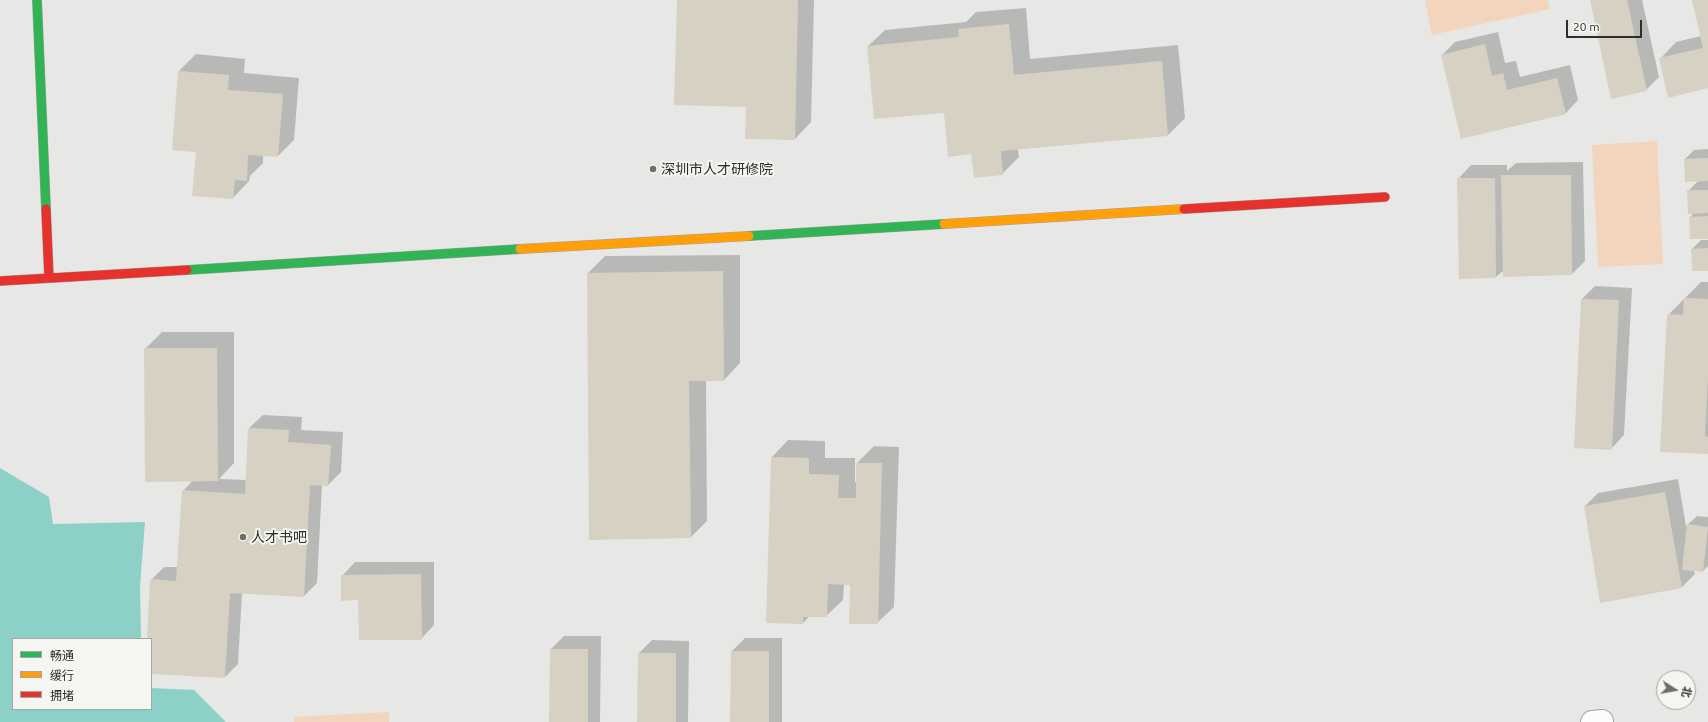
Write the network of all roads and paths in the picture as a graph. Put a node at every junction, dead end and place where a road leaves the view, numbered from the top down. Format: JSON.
{"nodes":[{"id":1,"x":37,"y":0,"type":"edge"},
{"id":2,"x":1385,"y":197,"type":"dead end"},
{"id":3,"x":49,"y":278,"type":"junction"},
{"id":4,"x":0,"y":281,"type":"edge"}],
"edges":[{"from":1,"to":3,"type":"street"},
{"from":2,"to":3,"type":"street"},
{"from":3,"to":4,"type":"street"}]}
